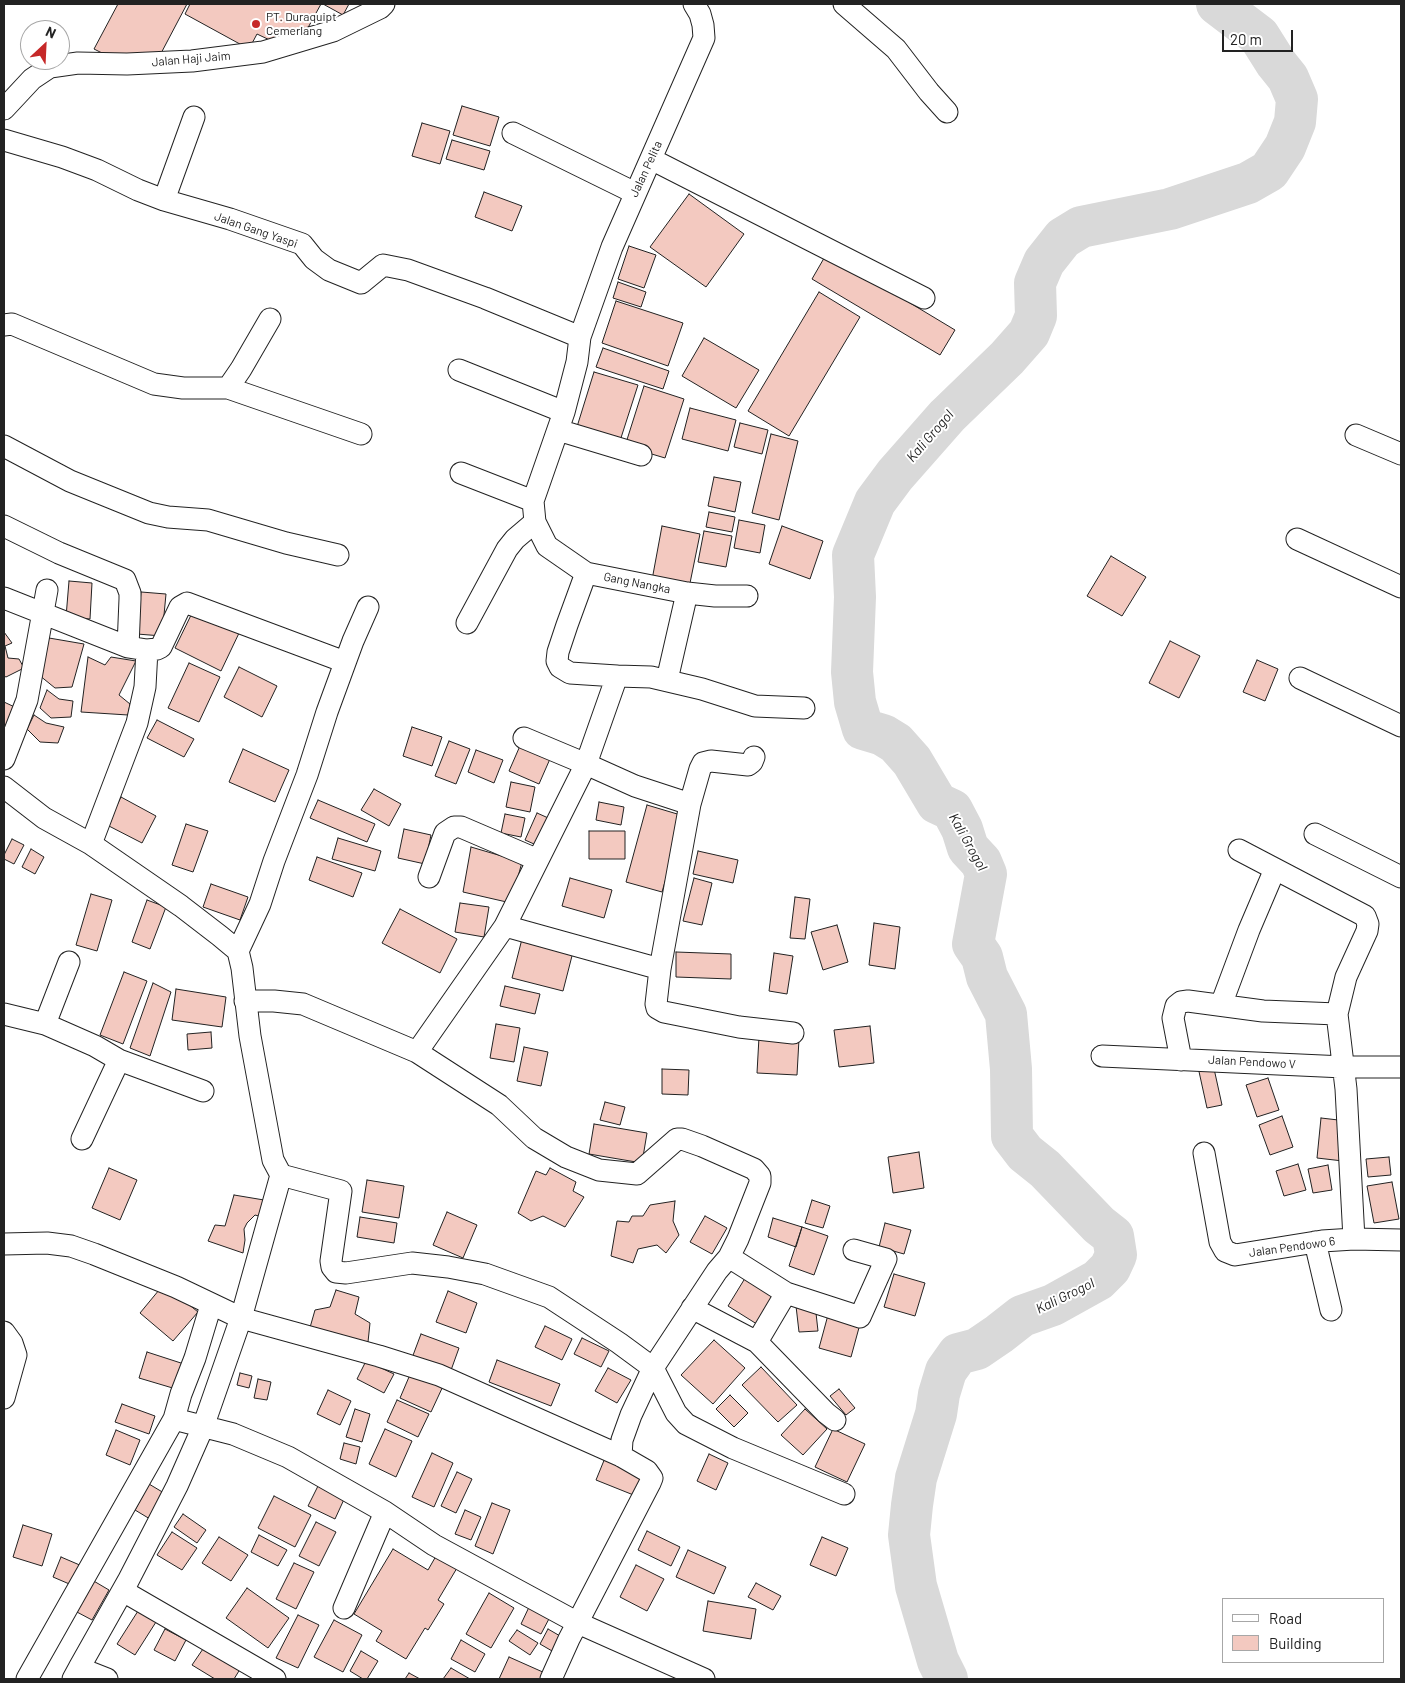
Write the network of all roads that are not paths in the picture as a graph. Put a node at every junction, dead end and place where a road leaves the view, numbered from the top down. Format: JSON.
{"nodes":[{"id":1,"x":384,"y":4,"type":"edge"},
{"id":2,"x":694,"y":4,"type":"edge"},
{"id":3,"x":844,"y":4,"type":"edge"},
{"id":4,"x":4,"y":109,"type":"edge"},
{"id":5,"x":947,"y":112,"type":"dead end"},
{"id":6,"x":194,"y":117,"type":"dead end"},
{"id":7,"x":513,"y":133,"type":"dead end"},
{"id":8,"x":4,"y":140,"type":"edge"},
{"id":9,"x":651,"y":159,"type":"junction"},
{"id":10,"x":635,"y":193,"type":"junction"},
{"id":11,"x":164,"y":200,"type":"junction"},
{"id":12,"x":924,"y":298,"type":"dead end"},
{"id":13,"x":270,"y":319,"type":"dead end"},
{"id":14,"x":4,"y":325,"type":"edge"},
{"id":15,"x":580,"y":337,"type":"junction"},
{"id":16,"x":459,"y":370,"type":"dead end"},
{"id":17,"x":228,"y":388,"type":"junction"},
{"id":18,"x":561,"y":421,"type":"junction"},
{"id":19,"x":361,"y":434,"type":"dead end"},
{"id":20,"x":1356,"y":435,"type":"dead end"},
{"id":21,"x":4,"y":446,"type":"edge"},
{"id":22,"x":1401,"y":454,"type":"edge"},
{"id":23,"x":641,"y":455,"type":"dead end"},
{"id":24,"x":461,"y":473,"type":"dead end"},
{"id":25,"x":533,"y":501,"type":"junction"},
{"id":26,"x":535,"y":522,"type":"junction"},
{"id":27,"x":4,"y":526,"type":"edge"},
{"id":28,"x":1297,"y":539,"type":"dead end"},
{"id":29,"x":338,"y":556,"type":"dead end"},
{"id":30,"x":586,"y":573,"type":"junction"},
{"id":31,"x":1401,"y":587,"type":"edge"},
{"id":32,"x":47,"y":590,"type":"dead end"},
{"id":33,"x":687,"y":593,"type":"junction"},
{"id":34,"x":747,"y":596,"type":"dead end"},
{"id":35,"x":4,"y":598,"type":"edge"},
{"id":36,"x":368,"y":607,"type":"dead end"},
{"id":37,"x":42,"y":615,"type":"junction"},
{"id":38,"x":467,"y":623,"type":"dead end"},
{"id":39,"x":137,"y":649,"type":"junction"},
{"id":40,"x":345,"y":662,"type":"junction"},
{"id":41,"x":616,"y":676,"type":"junction"},
{"id":42,"x":1300,"y":678,"type":"dead end"},
{"id":43,"x":667,"y":680,"type":"junction"},
{"id":44,"x":804,"y":708,"type":"dead end"},
{"id":45,"x":1401,"y":726,"type":"edge"},
{"id":46,"x":524,"y":738,"type":"dead end"},
{"id":47,"x":754,"y":757,"type":"dead end"},
{"id":48,"x":4,"y":759,"type":"edge"},
{"id":49,"x":586,"y":764,"type":"junction"},
{"id":50,"x":4,"y":787,"type":"edge"},
{"id":51,"x":690,"y":804,"type":"junction"},
{"id":52,"x":1315,"y":834,"type":"dead end"},
{"id":53,"x":91,"y":844,"type":"junction"},
{"id":54,"x":1239,"y":850,"type":"dead end"},
{"id":55,"x":538,"y":860,"type":"junction"},
{"id":56,"x":1275,"y":869,"type":"junction"},
{"id":57,"x":429,"y":877,"type":"dead end"},
{"id":58,"x":1401,"y":877,"type":"edge"},
{"id":59,"x":504,"y":926,"type":"junction"},
{"id":60,"x":238,"y":952,"type":"junction"},
{"id":61,"x":69,"y":962,"type":"dead end"},
{"id":62,"x":660,"y":969,"type":"junction"},
{"id":63,"x":245,"y":1001,"type":"junction"},
{"id":64,"x":1221,"y":1005,"type":"junction"},
{"id":65,"x":4,"y":1014,"type":"edge"},
{"id":66,"x":1337,"y":1014,"type":"junction"},
{"id":67,"x":45,"y":1024,"type":"junction"},
{"id":68,"x":793,"y":1033,"type":"dead end"},
{"id":69,"x":417,"y":1052,"type":"junction"},
{"id":70,"x":1102,"y":1056,"type":"dead end"},
{"id":71,"x":119,"y":1060,"type":"junction"},
{"id":72,"x":1181,"y":1060,"type":"junction"},
{"id":73,"x":1344,"y":1067,"type":"junction"},
{"id":74,"x":1401,"y":1067,"type":"edge"},
{"id":75,"x":203,"y":1091,"type":"dead end"},
{"id":76,"x":82,"y":1139,"type":"dead end"},
{"id":77,"x":1204,"y":1153,"type":"dead end"},
{"id":78,"x":282,"y":1175,"type":"junction"},
{"id":79,"x":1354,"y":1239,"type":"junction"},
{"id":80,"x":1401,"y":1240,"type":"edge"},
{"id":81,"x":1315,"y":1242,"type":"junction"},
{"id":82,"x":4,"y":1244,"type":"edge"},
{"id":83,"x":854,"y":1250,"type":"dead end"},
{"id":84,"x":729,"y":1257,"type":"junction"},
{"id":85,"x":786,"y":1293,"type":"junction"},
{"id":86,"x":211,"y":1305,"type":"junction"},
{"id":87,"x":692,"y":1308,"type":"junction"},
{"id":88,"x":1331,"y":1310,"type":"dead end"},
{"id":89,"x":241,"y":1318,"type":"junction"},
{"id":90,"x":4,"y":1332,"type":"edge"},
{"id":91,"x":757,"y":1342,"type":"junction"},
{"id":92,"x":653,"y":1368,"type":"junction"},
{"id":93,"x":4,"y":1398,"type":"edge"},
{"id":94,"x":174,"y":1419,"type":"junction"},
{"id":95,"x":835,"y":1420,"type":"dead end"},
{"id":96,"x":203,"y":1427,"type":"junction"},
{"id":97,"x":621,"y":1456,"type":"junction"},
{"id":98,"x":844,"y":1494,"type":"dead end"},
{"id":99,"x":384,"y":1512,"type":"junction"},
{"id":100,"x":122,"y":1591,"type":"junction"},
{"id":101,"x":344,"y":1608,"type":"dead end"},
{"id":102,"x":578,"y":1623,"type":"junction"},
{"id":103,"x":76,"y":1674,"type":"edge"},
{"id":104,"x":27,"y":1679,"type":"edge"},
{"id":105,"x":107,"y":1679,"type":"edge"},
{"id":106,"x":275,"y":1679,"type":"edge"},
{"id":107,"x":551,"y":1679,"type":"edge"},
{"id":108,"x":704,"y":1679,"type":"edge"}],
"edges":[{"from":1,"to":4,"type":"street","name":"Jalan Haji Jaim"},
{"from":2,"to":9,"type":"street","name":"Jalan Pelita"},
{"from":3,"to":5,"type":"street"},
{"from":6,"to":11,"type":"street"},
{"from":7,"to":10,"type":"street"},
{"from":8,"to":11,"type":"street","name":"Jalan Gang Yaspi"},
{"from":9,"to":10,"type":"street","name":"Jalan Pelita"},
{"from":9,"to":12,"type":"street"},
{"from":10,"to":15,"type":"street","name":"Jalan Pelita"},
{"from":11,"to":15,"type":"street","name":"Jalan Gang Yaspi"},
{"from":13,"to":17,"type":"street"},
{"from":14,"to":17,"type":"street"},
{"from":15,"to":18,"type":"street","name":"Jalan Pelita"},
{"from":16,"to":18,"type":"street"},
{"from":17,"to":19,"type":"street"},
{"from":18,"to":23,"type":"street"},
{"from":18,"to":25,"type":"street","name":"Jalan Pelita"},
{"from":20,"to":22,"type":"street"},
{"from":21,"to":29,"type":"street"},
{"from":24,"to":25,"type":"street"},
{"from":25,"to":26,"type":"street"},
{"from":26,"to":30,"type":"street"},
{"from":26,"to":38,"type":"street"},
{"from":27,"to":39,"type":"street"},
{"from":28,"to":31,"type":"street"},
{"from":30,"to":33,"type":"street","name":"Gang Nangka"},
{"from":30,"to":41,"type":"street"},
{"from":32,"to":37,"type":"street"},
{"from":33,"to":34,"type":"street","name":"Gang Nangka"},
{"from":33,"to":43,"type":"street"},
{"from":35,"to":37,"type":"street"},
{"from":36,"to":40,"type":"street"},
{"from":37,"to":39,"type":"street"},
{"from":37,"to":48,"type":"street"},
{"from":39,"to":40,"type":"street"},
{"from":39,"to":53,"type":"street"},
{"from":40,"to":60,"type":"street"},
{"from":41,"to":43,"type":"street"},
{"from":41,"to":49,"type":"street"},
{"from":42,"to":45,"type":"street"},
{"from":43,"to":44,"type":"street"},
{"from":46,"to":49,"type":"street"},
{"from":47,"to":51,"type":"street"},
{"from":49,"to":51,"type":"street"},
{"from":49,"to":55,"type":"street"},
{"from":50,"to":53,"type":"street"},
{"from":51,"to":62,"type":"street"},
{"from":52,"to":58,"type":"street"},
{"from":53,"to":60,"type":"street"},
{"from":54,"to":56,"type":"street"},
{"from":55,"to":57,"type":"street"},
{"from":55,"to":59,"type":"street"},
{"from":56,"to":64,"type":"street"},
{"from":56,"to":66,"type":"street"},
{"from":59,"to":62,"type":"street"},
{"from":59,"to":69,"type":"street"},
{"from":60,"to":63,"type":"street"},
{"from":61,"to":67,"type":"street"},
{"from":62,"to":68,"type":"street"},
{"from":63,"to":69,"type":"street"},
{"from":63,"to":78,"type":"street"},
{"from":64,"to":66,"type":"street"},
{"from":64,"to":72,"type":"street"},
{"from":65,"to":67,"type":"street"},
{"from":66,"to":73,"type":"street"},
{"from":67,"to":71,"type":"street"},
{"from":69,"to":84,"type":"street"},
{"from":70,"to":72,"type":"street","name":"Jalan Pendowo V"},
{"from":71,"to":75,"type":"street"},
{"from":71,"to":76,"type":"street"},
{"from":72,"to":73,"type":"street","name":"Jalan Pendowo V"},
{"from":73,"to":74,"type":"street","name":"Jalan Pendowo V"},
{"from":73,"to":79,"type":"street"},
{"from":77,"to":81,"type":"street","name":"Jalan Pendowo 6"},
{"from":78,"to":89,"type":"street"},
{"from":78,"to":92,"type":"street"},
{"from":79,"to":80,"type":"street","name":"Jalan Pendowo 6"},
{"from":79,"to":81,"type":"street","name":"Jalan Pendowo 6"},
{"from":81,"to":88,"type":"street"},
{"from":82,"to":86,"type":"street"},
{"from":83,"to":85,"type":"street"},
{"from":84,"to":85,"type":"street"},
{"from":84,"to":87,"type":"street"},
{"from":85,"to":91,"type":"street"},
{"from":86,"to":89,"type":"street"},
{"from":86,"to":94,"type":"street"},
{"from":87,"to":91,"type":"street"},
{"from":87,"to":92,"type":"street"},
{"from":89,"to":96,"type":"street"},
{"from":89,"to":97,"type":"street"},
{"from":90,"to":93,"type":"street"},
{"from":91,"to":95,"type":"street"},
{"from":92,"to":97,"type":"street"},
{"from":92,"to":98,"type":"street"},
{"from":94,"to":96,"type":"street"},
{"from":94,"to":104,"type":"street"},
{"from":96,"to":99,"type":"street"},
{"from":96,"to":100,"type":"street"},
{"from":97,"to":102,"type":"street"},
{"from":99,"to":101,"type":"street"},
{"from":99,"to":102,"type":"street"},
{"from":100,"to":103,"type":"street"},
{"from":100,"to":106,"type":"street"},
{"from":102,"to":107,"type":"street"},
{"from":102,"to":108,"type":"street"},
{"from":103,"to":105,"type":"street"}]}
